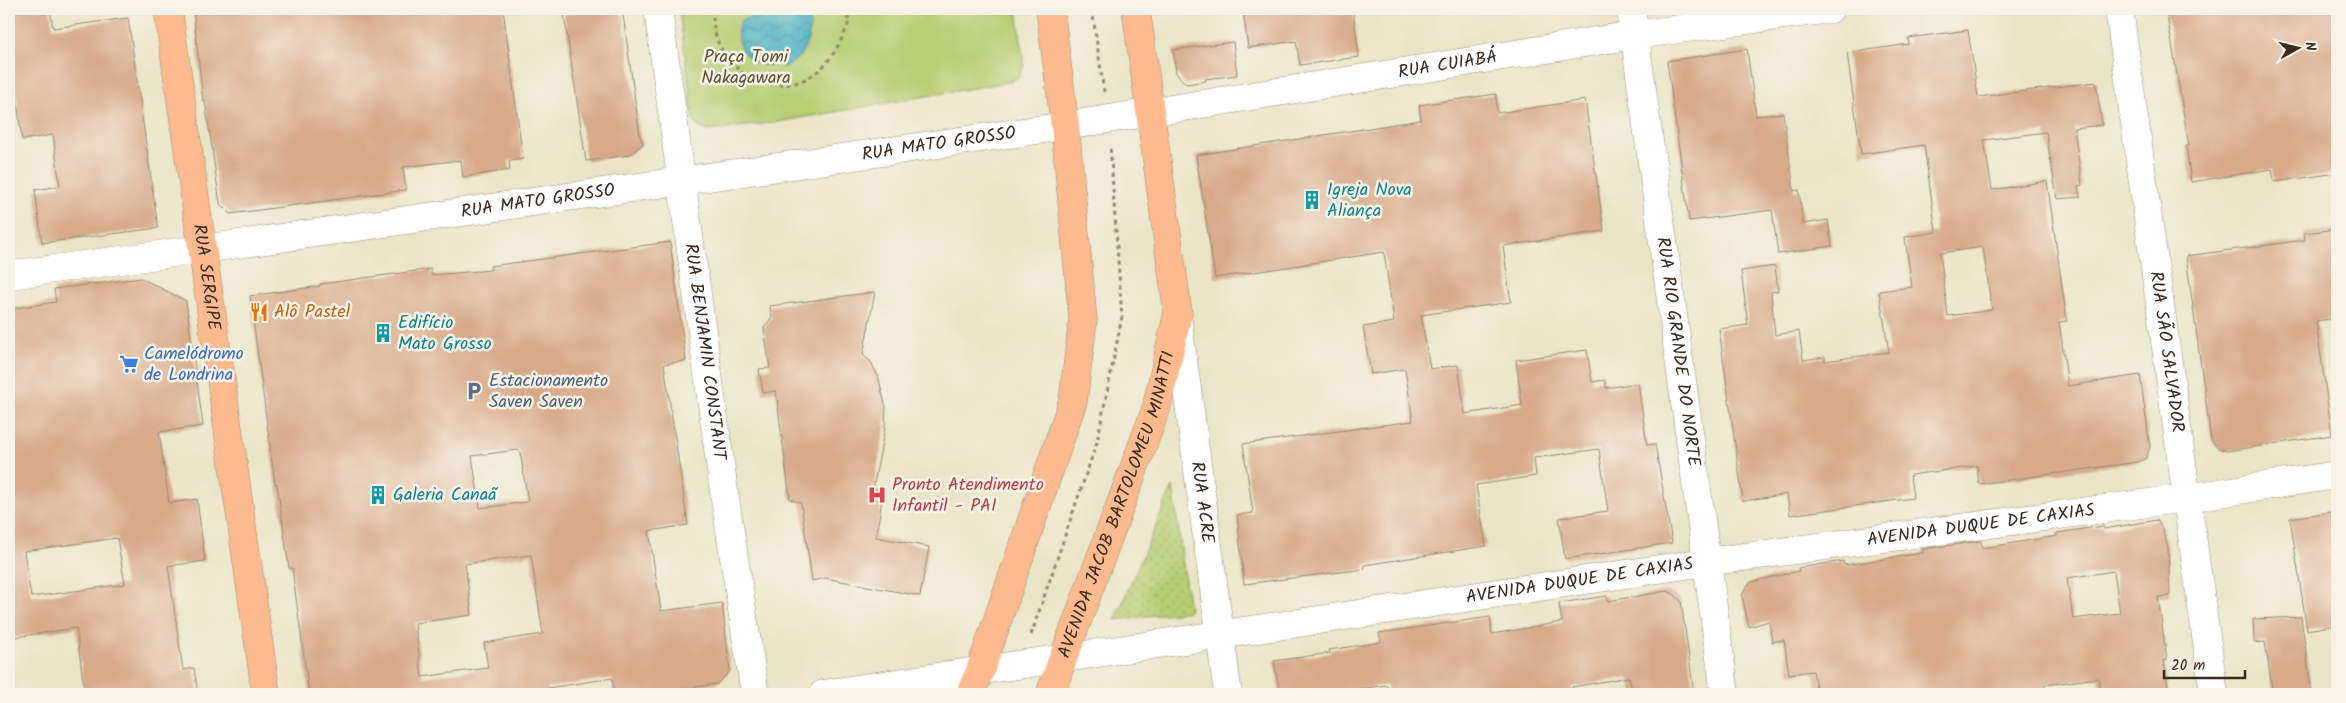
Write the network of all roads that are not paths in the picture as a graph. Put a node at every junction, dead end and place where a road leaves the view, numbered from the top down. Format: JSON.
{"nodes":[{"id":1,"x":168,"y":9,"type":"edge"},
{"id":2,"x":658,"y":9,"type":"edge"},
{"id":3,"x":1050,"y":9,"type":"edge"},
{"id":4,"x":1136,"y":9,"type":"edge"},
{"id":5,"x":1830,"y":9,"type":"edge"},
{"id":6,"x":2120,"y":9,"type":"edge"},
{"id":7,"x":1633,"y":22,"type":"edge"},
{"id":8,"x":1151,"y":111,"type":"junction"},
{"id":9,"x":1065,"y":126,"type":"junction"},
{"id":10,"x":680,"y":181,"type":"junction"},
{"id":11,"x":203,"y":249,"type":"junction"},
{"id":12,"x":9,"y":274,"type":"edge"},
{"id":13,"x":1178,"y":312,"type":"junction"},
{"id":14,"x":2337,"y":475,"type":"edge"},
{"id":15,"x":2186,"y":498,"type":"junction"},
{"id":16,"x":1706,"y":562,"type":"junction"},
{"id":17,"x":1220,"y":635,"type":"junction"},
{"id":18,"x":1062,"y":659,"type":"junction"},
{"id":19,"x":975,"y":683,"type":"edge"},
{"id":20,"x":266,"y":694,"type":"edge"},
{"id":21,"x":755,"y":694,"type":"edge"},
{"id":22,"x":823,"y":694,"type":"edge"},
{"id":23,"x":1050,"y":694,"type":"edge"},
{"id":24,"x":1228,"y":694,"type":"edge"},
{"id":25,"x":1725,"y":694,"type":"edge"},
{"id":26,"x":2214,"y":694,"type":"edge"}],
"edges":[{"from":1,"to":11,"type":"main road","name":"RUA SERGIPE"},
{"from":2,"to":10,"type":"street","name":"RUA BENJAMIN CONSTANT"},
{"from":3,"to":9,"type":"main road"},
{"from":4,"to":8,"type":"main road"},
{"from":5,"to":7,"type":"street","name":"RUA CUIABÁ"},
{"from":6,"to":15,"type":"street","name":"RUA SÃO SALVADOR"},
{"from":7,"to":8,"type":"street","name":"RUA CUIABÁ"},
{"from":7,"to":16,"type":"street","name":"RUA RIO GRANDE DO NORTE"},
{"from":8,"to":9,"type":"street","name":"RUA CUIABÁ"},
{"from":8,"to":13,"type":"main road"},
{"from":9,"to":10,"type":"street","name":"RUA MATO GROSSO"},
{"from":9,"to":19,"type":"main road"},
{"from":10,"to":11,"type":"street","name":"RUA MATO GROSSO"},
{"from":10,"to":21,"type":"street","name":"RUA BENJAMIN CONSTANT"},
{"from":11,"to":12,"type":"street","name":"RUA MATO GROSSO"},
{"from":11,"to":20,"type":"main road","name":"RUA SERGIPE"},
{"from":13,"to":17,"type":"street","name":"RUA ACRE"},
{"from":13,"to":18,"type":"main road","name":"AVENIDA JACOB BARTOLOMEU MINATTI"},
{"from":14,"to":15,"type":"street","name":"AVENIDA DUQUE DE CAXIAS"},
{"from":15,"to":16,"type":"street","name":"AVENIDA DUQUE DE CAXIAS"},
{"from":15,"to":26,"type":"street","name":"RUA SÃO SALVADOR"},
{"from":16,"to":17,"type":"street","name":"AVENIDA DUQUE DE CAXIAS"},
{"from":16,"to":25,"type":"street","name":"RUA RIO GRANDE DO NORTE"},
{"from":17,"to":18,"type":"street","name":"AVENIDA DUQUE DE CAXIAS"},
{"from":17,"to":24,"type":"street","name":"RUA ACRE"},
{"from":18,"to":19,"type":"street","name":"AVENIDA DUQUE DE CAXIAS"},
{"from":18,"to":23,"type":"main road","name":"AVENIDA JACOB BARTOLOMEU MINATTI"},
{"from":19,"to":22,"type":"street","name":"AVENIDA DUQUE DE CAXIAS"}]}
